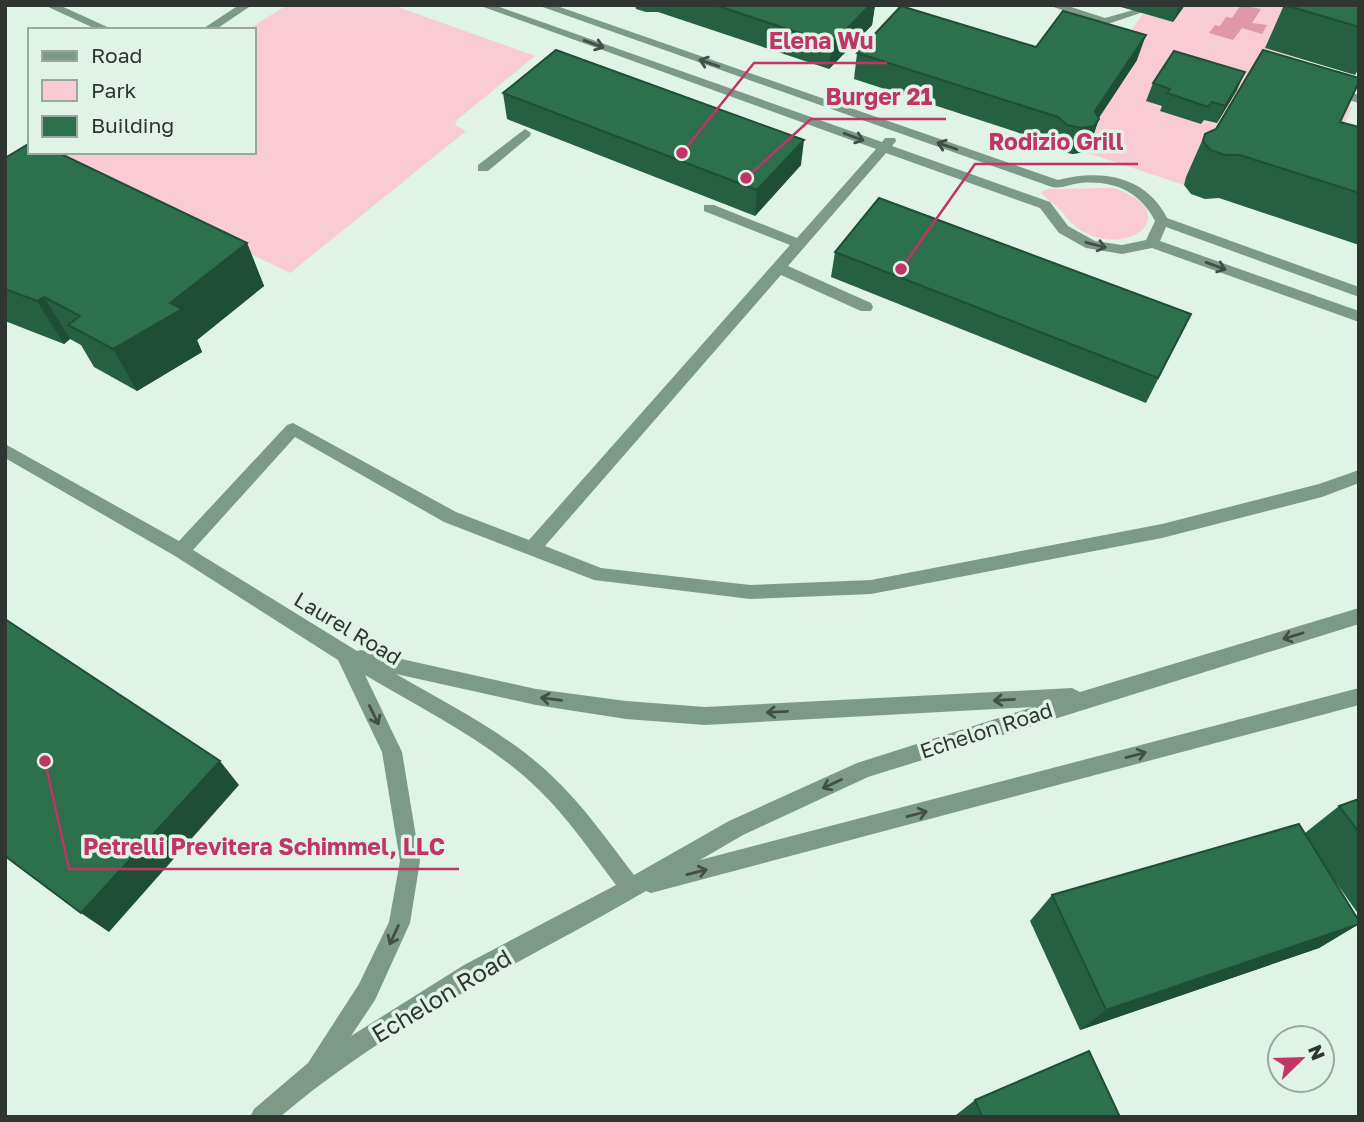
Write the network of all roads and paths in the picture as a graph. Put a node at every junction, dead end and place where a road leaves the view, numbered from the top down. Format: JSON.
{"nodes":[{"id":1,"x":49,"y":5,"type":"edge"},
{"id":2,"x":247,"y":5,"type":"edge"},
{"id":3,"x":483,"y":5,"type":"edge"},
{"id":4,"x":542,"y":5,"type":"edge"},
{"id":5,"x":1053,"y":5,"type":"edge"},
{"id":6,"x":590,"y":10,"type":"dead end"},
{"id":7,"x":1137,"y":12,"type":"dead end"},
{"id":8,"x":579,"y":18,"type":"junction"},
{"id":9,"x":103,"y":28,"type":"edge"},
{"id":10,"x":210,"y":28,"type":"edge"},
{"id":11,"x":561,"y":33,"type":"junction"},
{"id":12,"x":1311,"y":85,"type":"edge"},
{"id":13,"x":1359,"y":99,"type":"edge"},
{"id":14,"x":900,"y":130,"type":"junction"},
{"id":15,"x":525,"y":133,"type":"dead end"},
{"id":16,"x":884,"y":148,"type":"junction"},
{"id":17,"x":483,"y":168,"type":"dead end"},
{"id":18,"x":709,"y":208,"type":"dead end"},
{"id":19,"x":1162,"y":221,"type":"junction"},
{"id":20,"x":1152,"y":243,"type":"junction"},
{"id":21,"x":800,"y":244,"type":"junction"},
{"id":22,"x":779,"y":268,"type":"junction"},
{"id":23,"x":1359,"y":292,"type":"edge"},
{"id":24,"x":866,"y":307,"type":"dead end"},
{"id":25,"x":1359,"y":317,"type":"edge"},
{"id":26,"x":5,"y":450,"type":"edge"},
{"id":27,"x":1359,"y":476,"type":"edge"},
{"id":28,"x":532,"y":549,"type":"junction"},
{"id":29,"x":181,"y":551,"type":"junction"},
{"id":30,"x":1359,"y":616,"type":"edge"},
{"id":31,"x":345,"y":654,"type":"junction"},
{"id":32,"x":1097,"y":695,"type":"junction"},
{"id":33,"x":1359,"y":696,"type":"edge"},
{"id":34,"x":631,"y":888,"type":"junction"},
{"id":35,"x":314,"y":1073,"type":"junction"},
{"id":36,"x":262,"y":1117,"type":"edge"}],
"edges":[{"from":1,"to":9,"type":"street"},
{"from":2,"to":10,"type":"street"},
{"from":3,"to":11,"type":"street"},
{"from":4,"to":8,"type":"street"},
{"from":5,"to":7,"type":"street"},
{"from":6,"to":8,"type":"street"},
{"from":8,"to":11,"type":"street"},
{"from":14,"to":8,"type":"street","one_way":true},
{"from":11,"to":16,"type":"street","one_way":true},
{"from":12,"to":13,"type":"street"},
{"from":14,"to":16,"type":"street"},
{"from":19,"to":14,"type":"street","one_way":true},
{"from":15,"to":17,"type":"street"},
{"from":16,"to":20,"type":"street","one_way":true},
{"from":16,"to":21,"type":"street"},
{"from":18,"to":21,"type":"street"},
{"from":19,"to":20,"type":"street"},
{"from":19,"to":23,"type":"street"},
{"from":20,"to":25,"type":"street","one_way":true},
{"from":21,"to":22,"type":"street"},
{"from":22,"to":24,"type":"street"},
{"from":22,"to":28,"type":"street"},
{"from":26,"to":29,"type":"street","name":"Laurel Road"},
{"from":27,"to":28,"type":"street"},
{"from":28,"to":29,"type":"street"},
{"from":29,"to":31,"type":"street","name":"Laurel Road"},
{"from":30,"to":32,"type":"street","name":"Echelon Road","one_way":true},
{"from":32,"to":31,"type":"street","one_way":true},
{"from":31,"to":34,"type":"street","name":"Laurel Road"},
{"from":31,"to":35,"type":"street","one_way":true},
{"from":32,"to":34,"type":"street","name":"Echelon Road","one_way":true},
{"from":34,"to":33,"type":"street","name":"Echelon Road","one_way":true},
{"from":34,"to":35,"type":"street","name":"Echelon Road"},
{"from":35,"to":36,"type":"street","name":"Echelon Road"}]}
